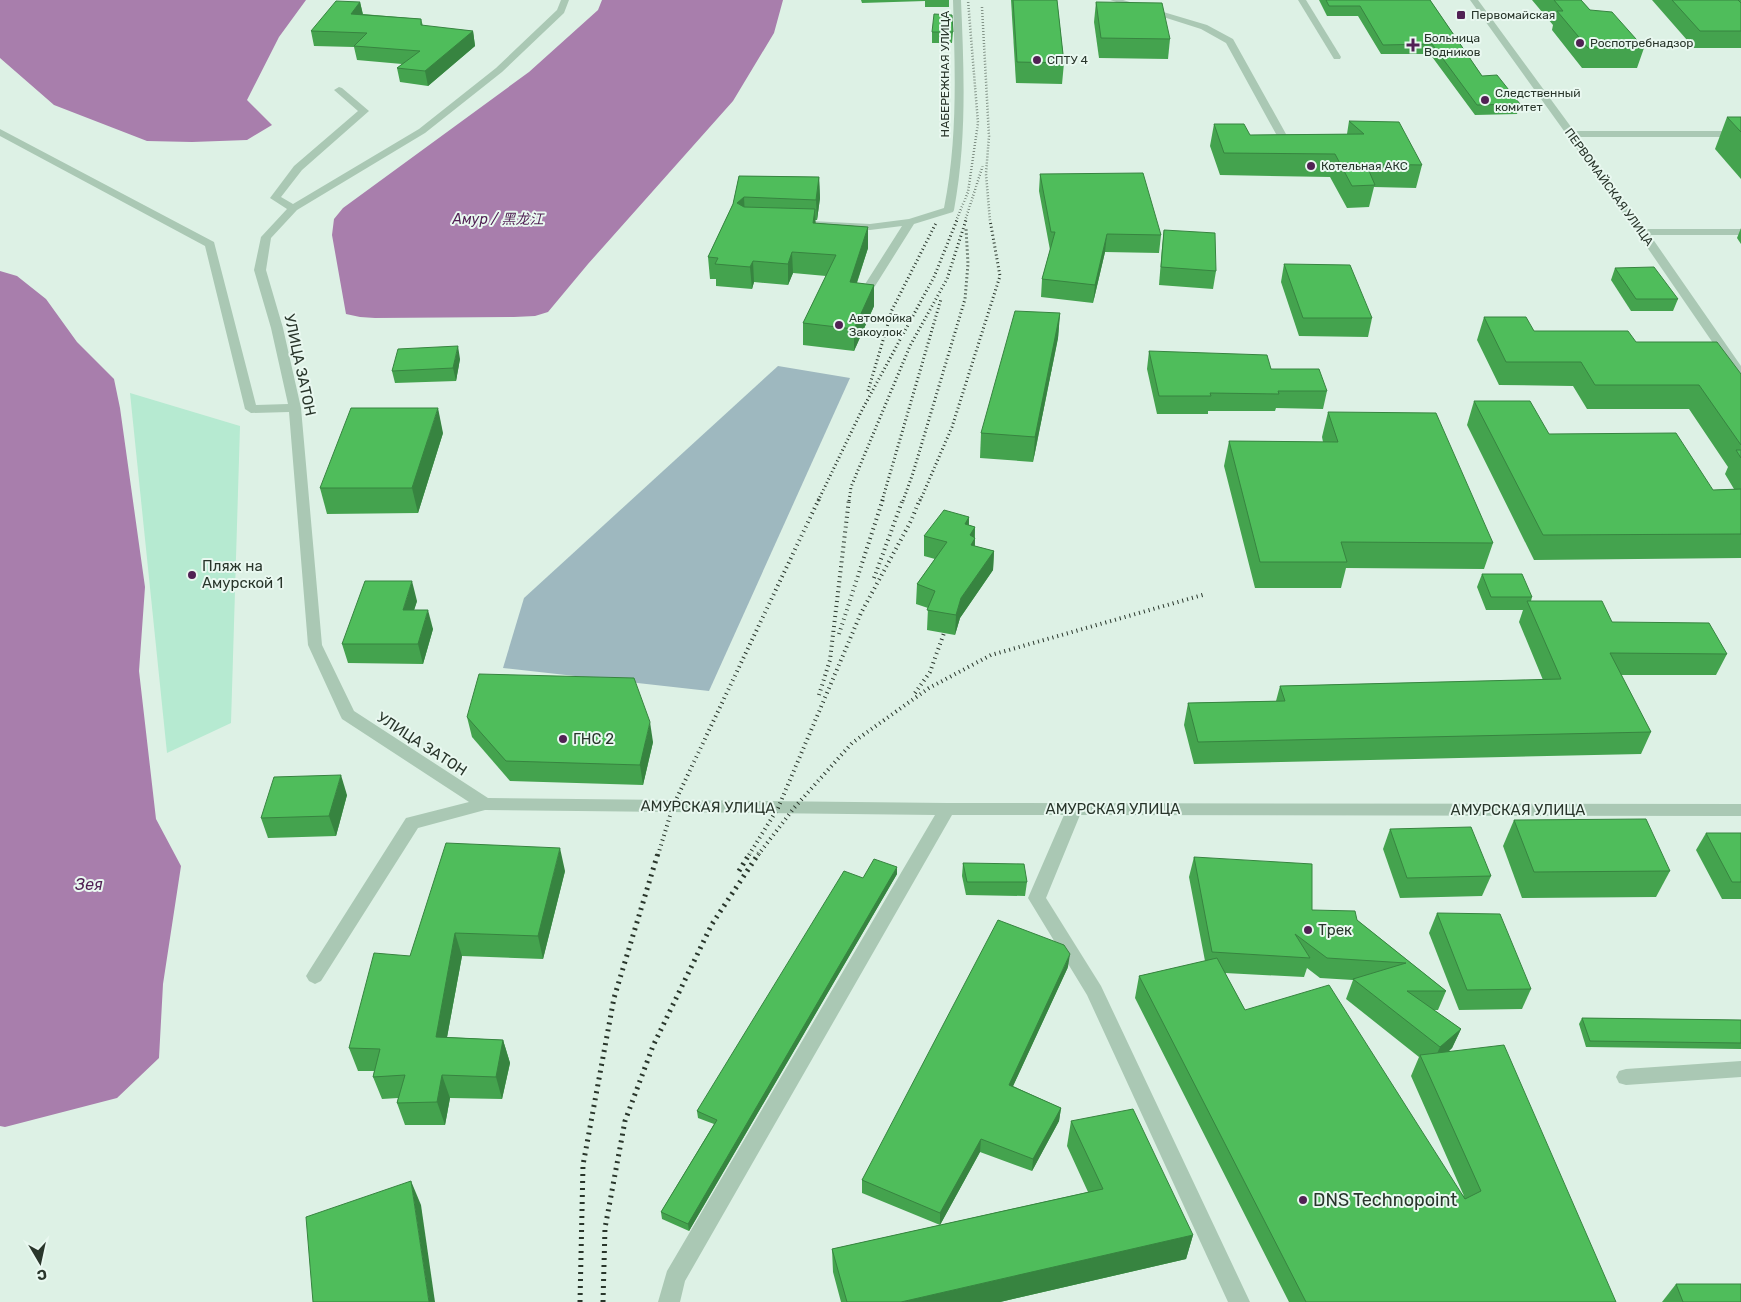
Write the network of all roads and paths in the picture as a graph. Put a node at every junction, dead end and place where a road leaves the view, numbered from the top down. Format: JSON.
{"nodes":[{"id":1,"x":565,"y":0,"type":"edge"},
{"id":2,"x":957,"y":0,"type":"edge"},
{"id":3,"x":1114,"y":0,"type":"edge"},
{"id":4,"x":1302,"y":0,"type":"edge"},
{"id":5,"x":1474,"y":0,"type":"edge"},
{"id":6,"x":1337,"y":57,"type":"dead end"},
{"id":7,"x":339,"y":90,"type":"dead end"},
{"id":8,"x":0,"y":132,"type":"edge"},
{"id":9,"x":1570,"y":134,"type":"junction"},
{"id":10,"x":1741,"y":134,"type":"edge"},
{"id":11,"x":1286,"y":142,"type":"edge"},
{"id":12,"x":293,"y":208,"type":"junction"},
{"id":13,"x":910,"y":222,"type":"junction"},
{"id":14,"x":805,"y":224,"type":"edge"},
{"id":15,"x":1642,"y":232,"type":"junction"},
{"id":16,"x":1741,"y":232,"type":"edge"},
{"id":17,"x":861,"y":300,"type":"edge"},
{"id":18,"x":1741,"y":375,"type":"edge"},
{"id":19,"x":295,"y":408,"type":"junction"},
{"id":20,"x":485,"y":804,"type":"junction"},
{"id":21,"x":1075,"y":808,"type":"junction"},
{"id":22,"x":947,"y":809,"type":"junction"},
{"id":23,"x":1741,"y":810,"type":"edge"},
{"id":24,"x":315,"y":976,"type":"dead end"},
{"id":25,"x":1741,"y":1069,"type":"edge"},
{"id":26,"x":1626,"y":1077,"type":"dead end"},
{"id":27,"x":669,"y":1302,"type":"edge"},
{"id":28,"x":1239,"y":1302,"type":"edge"}],
"edges":[{"from":1,"to":12,"type":"street","name":"УЛИЦА ЗАТОН"},
{"from":2,"to":13,"type":"street","name":"НАБЕРЕЖНАЯ УЛИЦА"},
{"from":3,"to":11,"type":"street"},
{"from":4,"to":6,"type":"street"},
{"from":5,"to":9,"type":"street","name":"ПЕРВОМАЙСКАЯ УЛИЦА"},
{"from":7,"to":12,"type":"street"},
{"from":8,"to":19,"type":"street"},
{"from":9,"to":10,"type":"street"},
{"from":9,"to":15,"type":"street","name":"ПЕРВОМАЙСКАЯ УЛИЦА"},
{"from":12,"to":19,"type":"street","name":"УЛИЦА ЗАТОН"},
{"from":13,"to":14,"type":"street","name":"НАБЕРЕЖНАЯ УЛИЦА"},
{"from":13,"to":17,"type":"street"},
{"from":15,"to":16,"type":"street"},
{"from":15,"to":18,"type":"street","name":"ПЕРВОМАЙСКАЯ УЛИЦА"},
{"from":19,"to":20,"type":"street","name":"УЛИЦА ЗАТОН"},
{"from":20,"to":22,"type":"street","name":"АМУРСКАЯ УЛИЦА"},
{"from":20,"to":24,"type":"street","name":"АМУРСКАЯ УЛИЦА"},
{"from":21,"to":22,"type":"street","name":"АМУРСКАЯ УЛИЦА"},
{"from":21,"to":23,"type":"street","name":"АМУРСКАЯ УЛИЦА"},
{"from":21,"to":28,"type":"street"},
{"from":22,"to":27,"type":"street"},
{"from":25,"to":26,"type":"street"}]}
